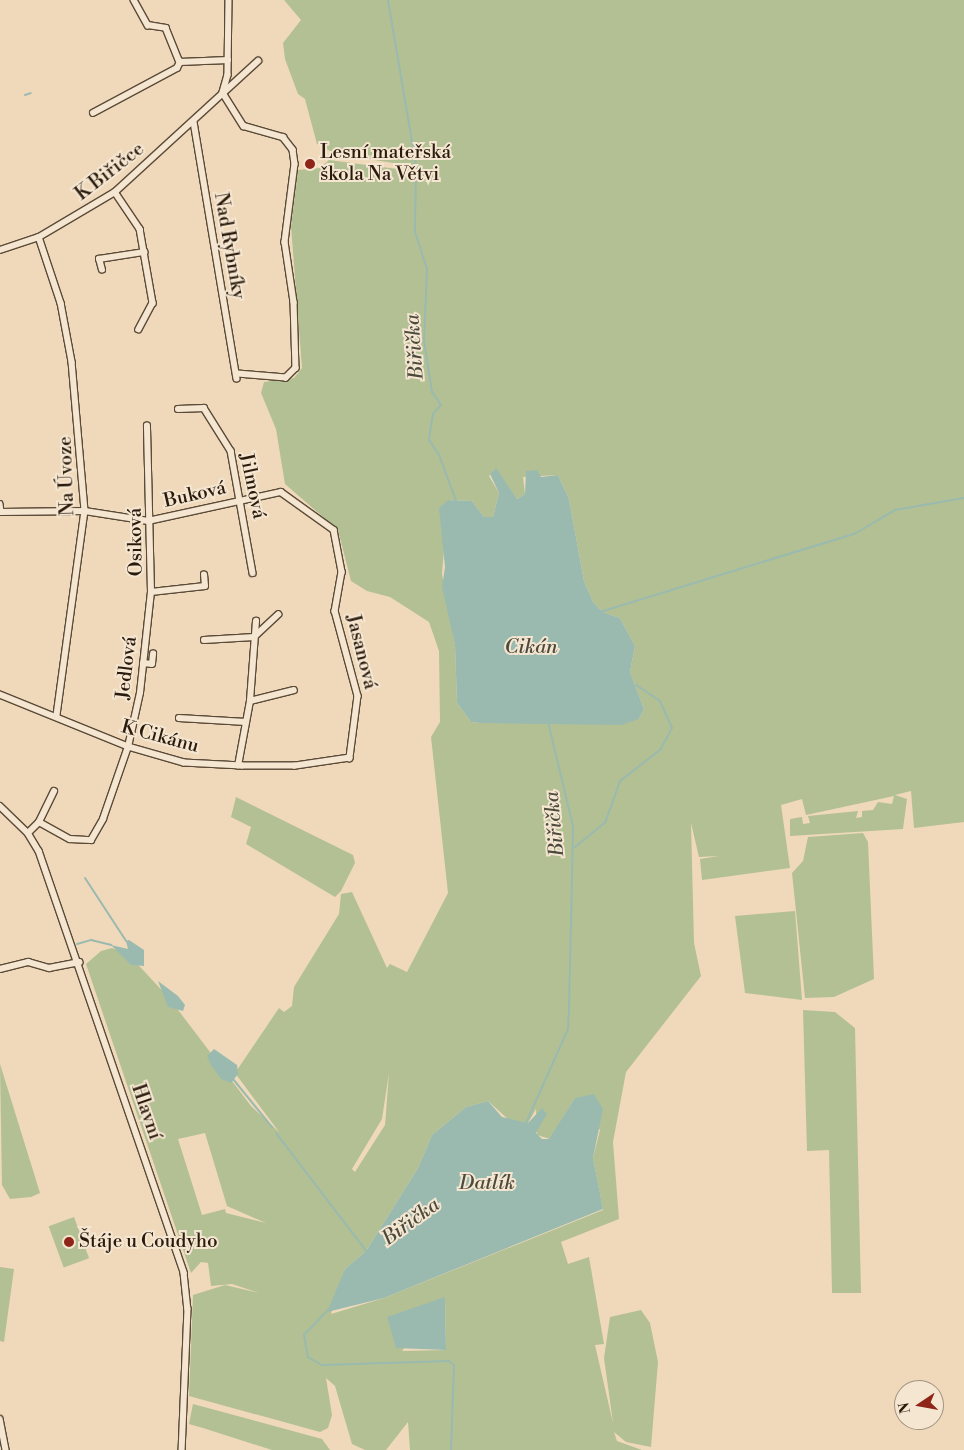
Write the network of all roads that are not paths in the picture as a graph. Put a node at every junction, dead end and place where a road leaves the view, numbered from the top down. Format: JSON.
{"nodes":[{"id":1,"x":134,"y":0,"type":"edge"},
{"id":2,"x":229,"y":0,"type":"edge"},
{"id":3,"x":228,"y":60,"type":"junction"},
{"id":4,"x":258,"y":61,"type":"dead end"},
{"id":5,"x":180,"y":62,"type":"junction"},
{"id":6,"x":223,"y":93,"type":"junction"},
{"id":7,"x":94,"y":113,"type":"dead end"},
{"id":8,"x":194,"y":122,"type":"junction"},
{"id":9,"x":115,"y":192,"type":"junction"},
{"id":10,"x":39,"y":237,"type":"junction"},
{"id":11,"x":0,"y":250,"type":"edge"},
{"id":12,"x":144,"y":252,"type":"junction"},
{"id":13,"x":102,"y":270,"type":"dead end"},
{"id":14,"x":139,"y":329,"type":"dead end"},
{"id":15,"x":178,"y":409,"type":"dead end"},
{"id":16,"x":147,"y":426,"type":"dead end"},
{"id":17,"x":281,"y":492,"type":"joint"},
{"id":18,"x":239,"y":500,"type":"junction"},
{"id":19,"x":0,"y":504,"type":"edge"},
{"id":20,"x":86,"y":511,"type":"junction"},
{"id":21,"x":0,"y":512,"type":"edge"},
{"id":22,"x":148,"y":521,"type":"junction"},
{"id":23,"x":253,"y":573,"type":"dead end"},
{"id":24,"x":204,"y":574,"type":"dead end"},
{"id":25,"x":151,"y":592,"type":"junction"},
{"id":26,"x":278,"y":615,"type":"dead end"},
{"id":27,"x":256,"y":621,"type":"dead end"},
{"id":28,"x":254,"y":637,"type":"junction"},
{"id":29,"x":204,"y":640,"type":"dead end"},
{"id":30,"x":153,"y":654,"type":"dead end"},
{"id":31,"x":143,"y":664,"type":"junction"},
{"id":32,"x":294,"y":690,"type":"dead end"},
{"id":33,"x":0,"y":695,"type":"edge"},
{"id":34,"x":250,"y":701,"type":"junction"},
{"id":35,"x":57,"y":716,"type":"junction"},
{"id":36,"x":179,"y":718,"type":"dead end"},
{"id":37,"x":246,"y":722,"type":"junction"},
{"id":38,"x":128,"y":747,"type":"junction"},
{"id":39,"x":350,"y":758,"type":"joint"},
{"id":40,"x":238,"y":766,"type":"junction"},
{"id":41,"x":54,"y":791,"type":"dead end"},
{"id":42,"x":0,"y":806,"type":"edge"},
{"id":43,"x":40,"y":822,"type":"junction"},
{"id":44,"x":28,"y":833,"type":"junction"},
{"id":45,"x":79,"y":962,"type":"junction"},
{"id":46,"x":0,"y":969,"type":"edge"},
{"id":47,"x":0,"y":1419,"type":"edge"},
{"id":48,"x":6,"y":1450,"type":"edge"},
{"id":49,"x":182,"y":1450,"type":"edge"}],
"edges":[{"from":1,"to":5,"type":"street"},
{"from":2,"to":3,"type":"street"},
{"from":3,"to":5,"type":"street"},
{"from":3,"to":6,"type":"street"},
{"from":4,"to":6,"type":"street","name":"K Biřičce"},
{"from":5,"to":7,"type":"street"},
{"from":6,"to":8,"type":"street","name":"K Biřičce"},
{"from":6,"to":8,"type":"street","name":"Nad Rybníky"},
{"from":8,"to":9,"type":"street","name":"K Biřičce"},
{"from":9,"to":10,"type":"street","name":"K Biřičce"},
{"from":9,"to":12,"type":"street"},
{"from":10,"to":11,"type":"street","name":"K Biřičce"},
{"from":10,"to":20,"type":"street","name":"Na Úvoze"},
{"from":12,"to":13,"type":"street"},
{"from":12,"to":14,"type":"street"},
{"from":15,"to":18,"type":"street","name":"Jilmová"},
{"from":16,"to":22,"type":"street","name":"Osiková"},
{"from":17,"to":18,"type":"street","name":"Buková"},
{"from":17,"to":39,"type":"street","name":"Jasanová"},
{"from":18,"to":22,"type":"street","name":"Buková"},
{"from":18,"to":23,"type":"street","name":"Jilmová"},
{"from":19,"to":21,"type":"street"},
{"from":20,"to":21,"type":"street","name":"Buková"},
{"from":20,"to":22,"type":"street","name":"Buková"},
{"from":20,"to":35,"type":"street","name":"Na Úvoze"},
{"from":22,"to":25,"type":"street","name":"Osiková"},
{"from":24,"to":25,"type":"street","name":"Osiková"},
{"from":25,"to":31,"type":"street","name":"Jedlová"},
{"from":26,"to":28,"type":"street"},
{"from":27,"to":28,"type":"street"},
{"from":28,"to":29,"type":"street"},
{"from":28,"to":34,"type":"street"},
{"from":30,"to":31,"type":"street"},
{"from":31,"to":38,"type":"street","name":"Jedlová"},
{"from":32,"to":34,"type":"street"},
{"from":33,"to":35,"type":"street","name":"K Cikánu"},
{"from":34,"to":37,"type":"street"},
{"from":35,"to":38,"type":"street","name":"K Cikánu"},
{"from":36,"to":37,"type":"street"},
{"from":37,"to":40,"type":"street"},
{"from":38,"to":40,"type":"street","name":"K Cikánu"},
{"from":38,"to":43,"type":"street","name":"Jedlová"},
{"from":39,"to":40,"type":"street","name":"K Cikánu"},
{"from":41,"to":43,"type":"street"},
{"from":42,"to":44,"type":"street","name":"Hlavní"},
{"from":43,"to":44,"type":"street"},
{"from":44,"to":45,"type":"street","name":"Hlavní"},
{"from":45,"to":46,"type":"street"},
{"from":45,"to":49,"type":"street","name":"Hlavní"},
{"from":47,"to":48,"type":"street"}]}
